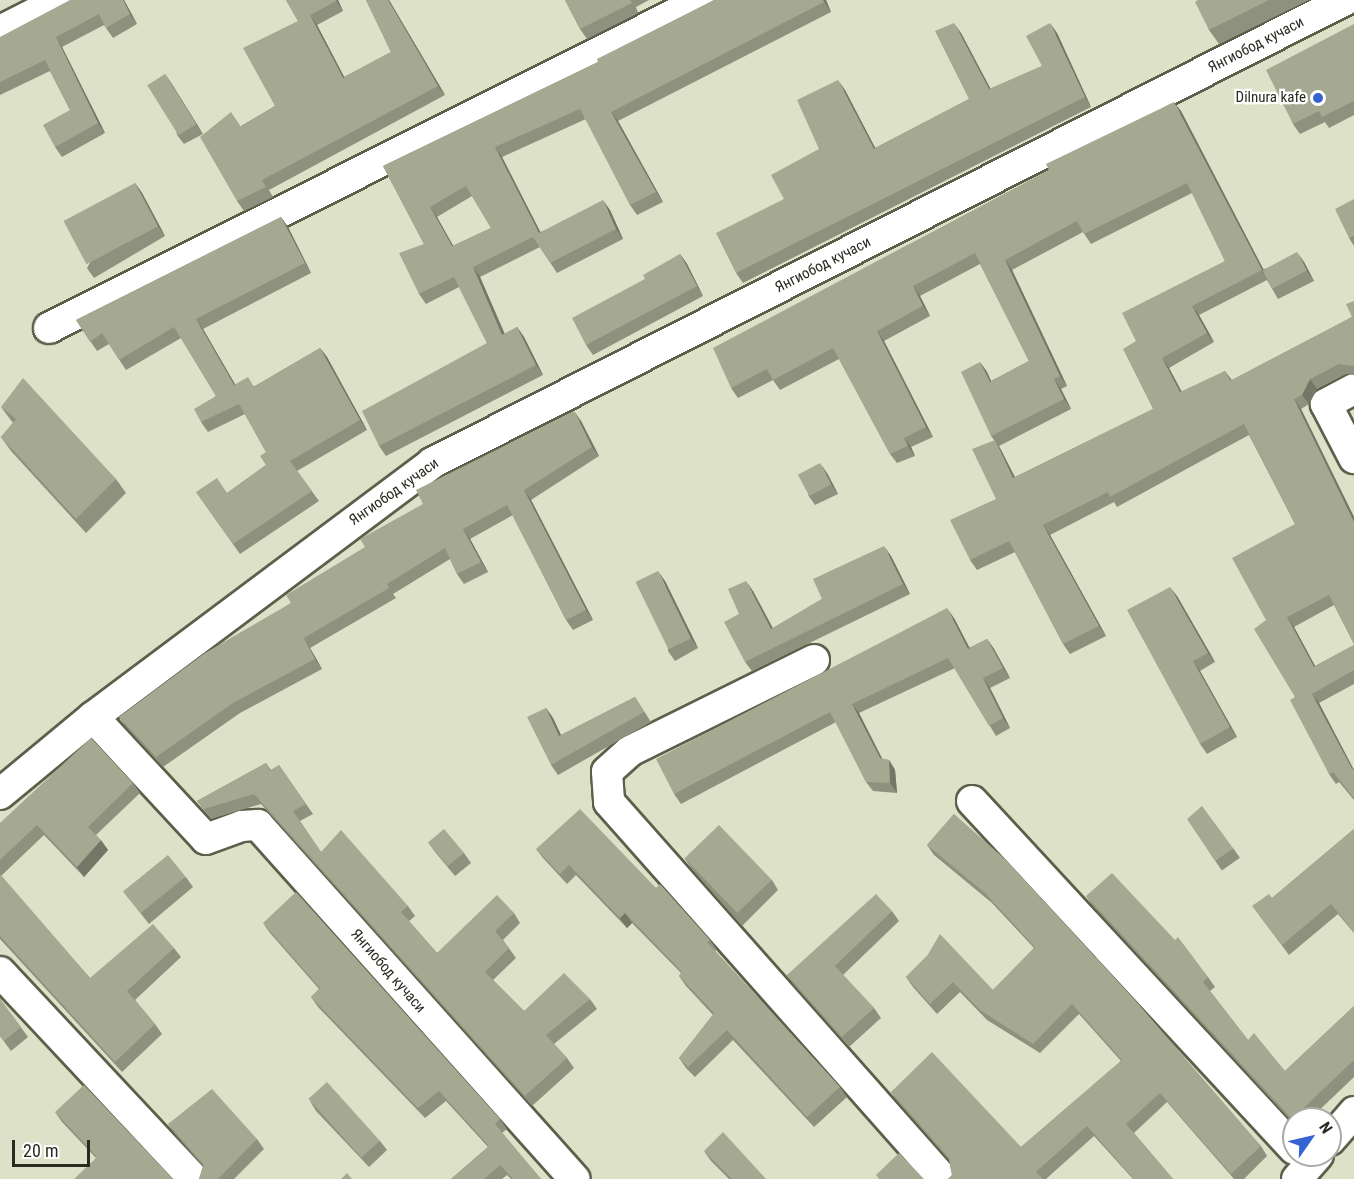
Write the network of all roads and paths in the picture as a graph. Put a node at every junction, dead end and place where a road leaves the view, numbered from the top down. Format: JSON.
{"nodes":[{"id":1,"x":61,"y":0,"type":"edge"},
{"id":2,"x":703,"y":0,"type":"edge"},
{"id":3,"x":1345,"y":0,"type":"edge"},
{"id":4,"x":0,"y":31,"type":"edge"},
{"id":5,"x":49,"y":328,"type":"dead end"},
{"id":6,"x":1354,"y":389,"type":"edge"},
{"id":7,"x":1354,"y":458,"type":"edge"},
{"id":8,"x":814,"y":660,"type":"dead end"},
{"id":9,"x":93,"y":717,"type":"junction"},
{"id":10,"x":0,"y":794,"type":"edge"},
{"id":11,"x":972,"y":801,"type":"dead end"},
{"id":12,"x":0,"y":972,"type":"edge"},
{"id":13,"x":1354,"y":1112,"type":"edge"},
{"id":14,"x":1342,"y":1126,"type":"edge"},
{"id":15,"x":1282,"y":1137,"type":"edge"},
{"id":16,"x":194,"y":1179,"type":"edge"},
{"id":17,"x":575,"y":1179,"type":"edge"},
{"id":18,"x":943,"y":1179,"type":"edge"}],
"edges":[{"from":1,"to":4,"type":"street"},
{"from":2,"to":5,"type":"street"},
{"from":3,"to":9,"type":"street","name":"Янгиобод кучаси"},
{"from":6,"to":7,"type":"street"},
{"from":8,"to":18,"type":"street"},
{"from":9,"to":10,"type":"street"},
{"from":9,"to":17,"type":"street","name":"Янгиобод кучаси"},
{"from":11,"to":15,"type":"street"},
{"from":12,"to":16,"type":"street"},
{"from":13,"to":14,"type":"street"}]}
